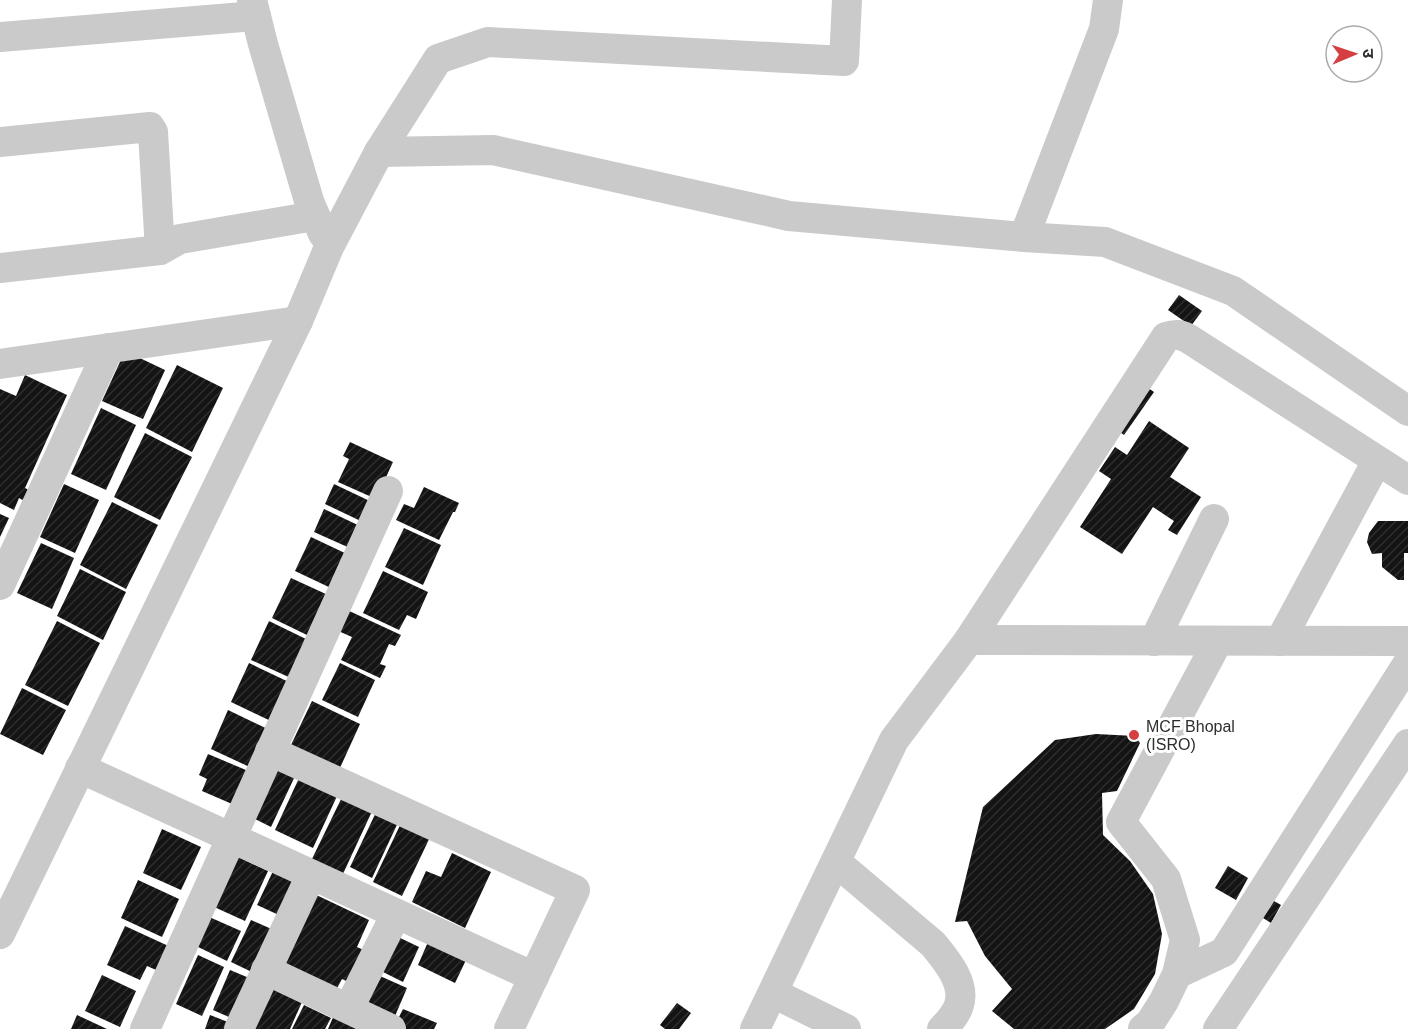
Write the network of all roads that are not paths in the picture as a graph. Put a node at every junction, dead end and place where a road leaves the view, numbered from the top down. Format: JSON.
{"nodes":[{"id":1,"x":847,"y":0,"type":"edge"},
{"id":2,"x":1108,"y":0,"type":"edge"},
{"id":3,"x":254,"y":8,"type":"edge"},
{"id":4,"x":0,"y":37,"type":"edge"},
{"id":5,"x":0,"y":142,"type":"edge"},
{"id":6,"x":379,"y":152,"type":"junction"},
{"id":7,"x":315,"y":216,"type":"junction"},
{"id":8,"x":1024,"y":237,"type":"junction"},
{"id":9,"x":329,"y":247,"type":"junction"},
{"id":10,"x":160,"y":250,"type":"junction"},
{"id":11,"x":0,"y":268,"type":"edge"},
{"id":12,"x":297,"y":321,"type":"junction"},
{"id":13,"x":110,"y":348,"type":"junction"},
{"id":14,"x":0,"y":364,"type":"edge"},
{"id":15,"x":1408,"y":411,"type":"edge"},
{"id":16,"x":1377,"y":461,"type":"junction"},
{"id":17,"x":1408,"y":480,"type":"edge"},
{"id":18,"x":388,"y":490,"type":"dead end"},
{"id":19,"x":1214,"y":519,"type":"dead end"},
{"id":20,"x":0,"y":585,"type":"edge"},
{"id":21,"x":969,"y":640,"type":"junction"},
{"id":22,"x":1154,"y":641,"type":"junction"},
{"id":23,"x":1218,"y":641,"type":"junction"},
{"id":24,"x":1280,"y":641,"type":"junction"},
{"id":25,"x":1408,"y":641,"type":"edge"},
{"id":26,"x":1408,"y":663,"type":"edge"},
{"id":27,"x":1408,"y":744,"type":"edge"},
{"id":28,"x":270,"y":751,"type":"junction"},
{"id":29,"x":80,"y":768,"type":"junction"},
{"id":30,"x":231,"y":838,"type":"junction"},
{"id":31,"x":836,"y":862,"type":"junction"},
{"id":32,"x":311,"y":875,"type":"junction"},
{"id":33,"x":7,"y":904,"type":"edge"},
{"id":34,"x":396,"y":914,"type":"junction"},
{"id":35,"x":0,"y":934,"type":"edge"},
{"id":36,"x":266,"y":969,"type":"junction"},
{"id":37,"x":1177,"y":974,"type":"junction"},
{"id":38,"x":534,"y":977,"type":"junction"},
{"id":39,"x":772,"y":993,"type":"junction"},
{"id":40,"x":349,"y":1008,"type":"junction"},
{"id":41,"x":145,"y":1029,"type":"edge"},
{"id":42,"x":239,"y":1029,"type":"edge"},
{"id":43,"x":391,"y":1029,"type":"edge"},
{"id":44,"x":509,"y":1029,"type":"edge"},
{"id":45,"x":755,"y":1029,"type":"edge"},
{"id":46,"x":846,"y":1029,"type":"edge"},
{"id":47,"x":942,"y":1029,"type":"edge"},
{"id":48,"x":1143,"y":1029,"type":"edge"},
{"id":49,"x":1218,"y":1029,"type":"edge"}],
"edges":[{"from":1,"to":6,"type":"street"},
{"from":2,"to":8,"type":"street"},
{"from":3,"to":4,"type":"street"},
{"from":3,"to":7,"type":"street"},
{"from":5,"to":10,"type":"street"},
{"from":6,"to":8,"type":"street"},
{"from":6,"to":9,"type":"street"},
{"from":7,"to":9,"type":"street"},
{"from":7,"to":10,"type":"street"},
{"from":8,"to":15,"type":"street"},
{"from":9,"to":12,"type":"street"},
{"from":10,"to":11,"type":"street"},
{"from":12,"to":13,"type":"street"},
{"from":12,"to":29,"type":"street"},
{"from":13,"to":14,"type":"street"},
{"from":13,"to":20,"type":"street"},
{"from":16,"to":17,"type":"street"},
{"from":16,"to":21,"type":"street"},
{"from":16,"to":24,"type":"street"},
{"from":18,"to":28,"type":"street"},
{"from":19,"to":22,"type":"street"},
{"from":21,"to":22,"type":"street"},
{"from":21,"to":31,"type":"street"},
{"from":22,"to":23,"type":"street"},
{"from":23,"to":24,"type":"street"},
{"from":23,"to":37,"type":"street"},
{"from":24,"to":25,"type":"street"},
{"from":26,"to":37,"type":"street"},
{"from":27,"to":49,"type":"street"},
{"from":28,"to":30,"type":"street"},
{"from":28,"to":38,"type":"street"},
{"from":29,"to":30,"type":"street"},
{"from":29,"to":33,"type":"street"},
{"from":30,"to":32,"type":"street"},
{"from":30,"to":41,"type":"street"},
{"from":31,"to":39,"type":"street"},
{"from":31,"to":47,"type":"street"},
{"from":32,"to":34,"type":"street"},
{"from":32,"to":36,"type":"street"},
{"from":33,"to":35,"type":"street"},
{"from":34,"to":38,"type":"street"},
{"from":34,"to":40,"type":"street"},
{"from":36,"to":40,"type":"street"},
{"from":36,"to":42,"type":"street"},
{"from":37,"to":48,"type":"street"},
{"from":38,"to":44,"type":"street"},
{"from":39,"to":45,"type":"street"},
{"from":39,"to":46,"type":"street"},
{"from":40,"to":43,"type":"street"}]}
